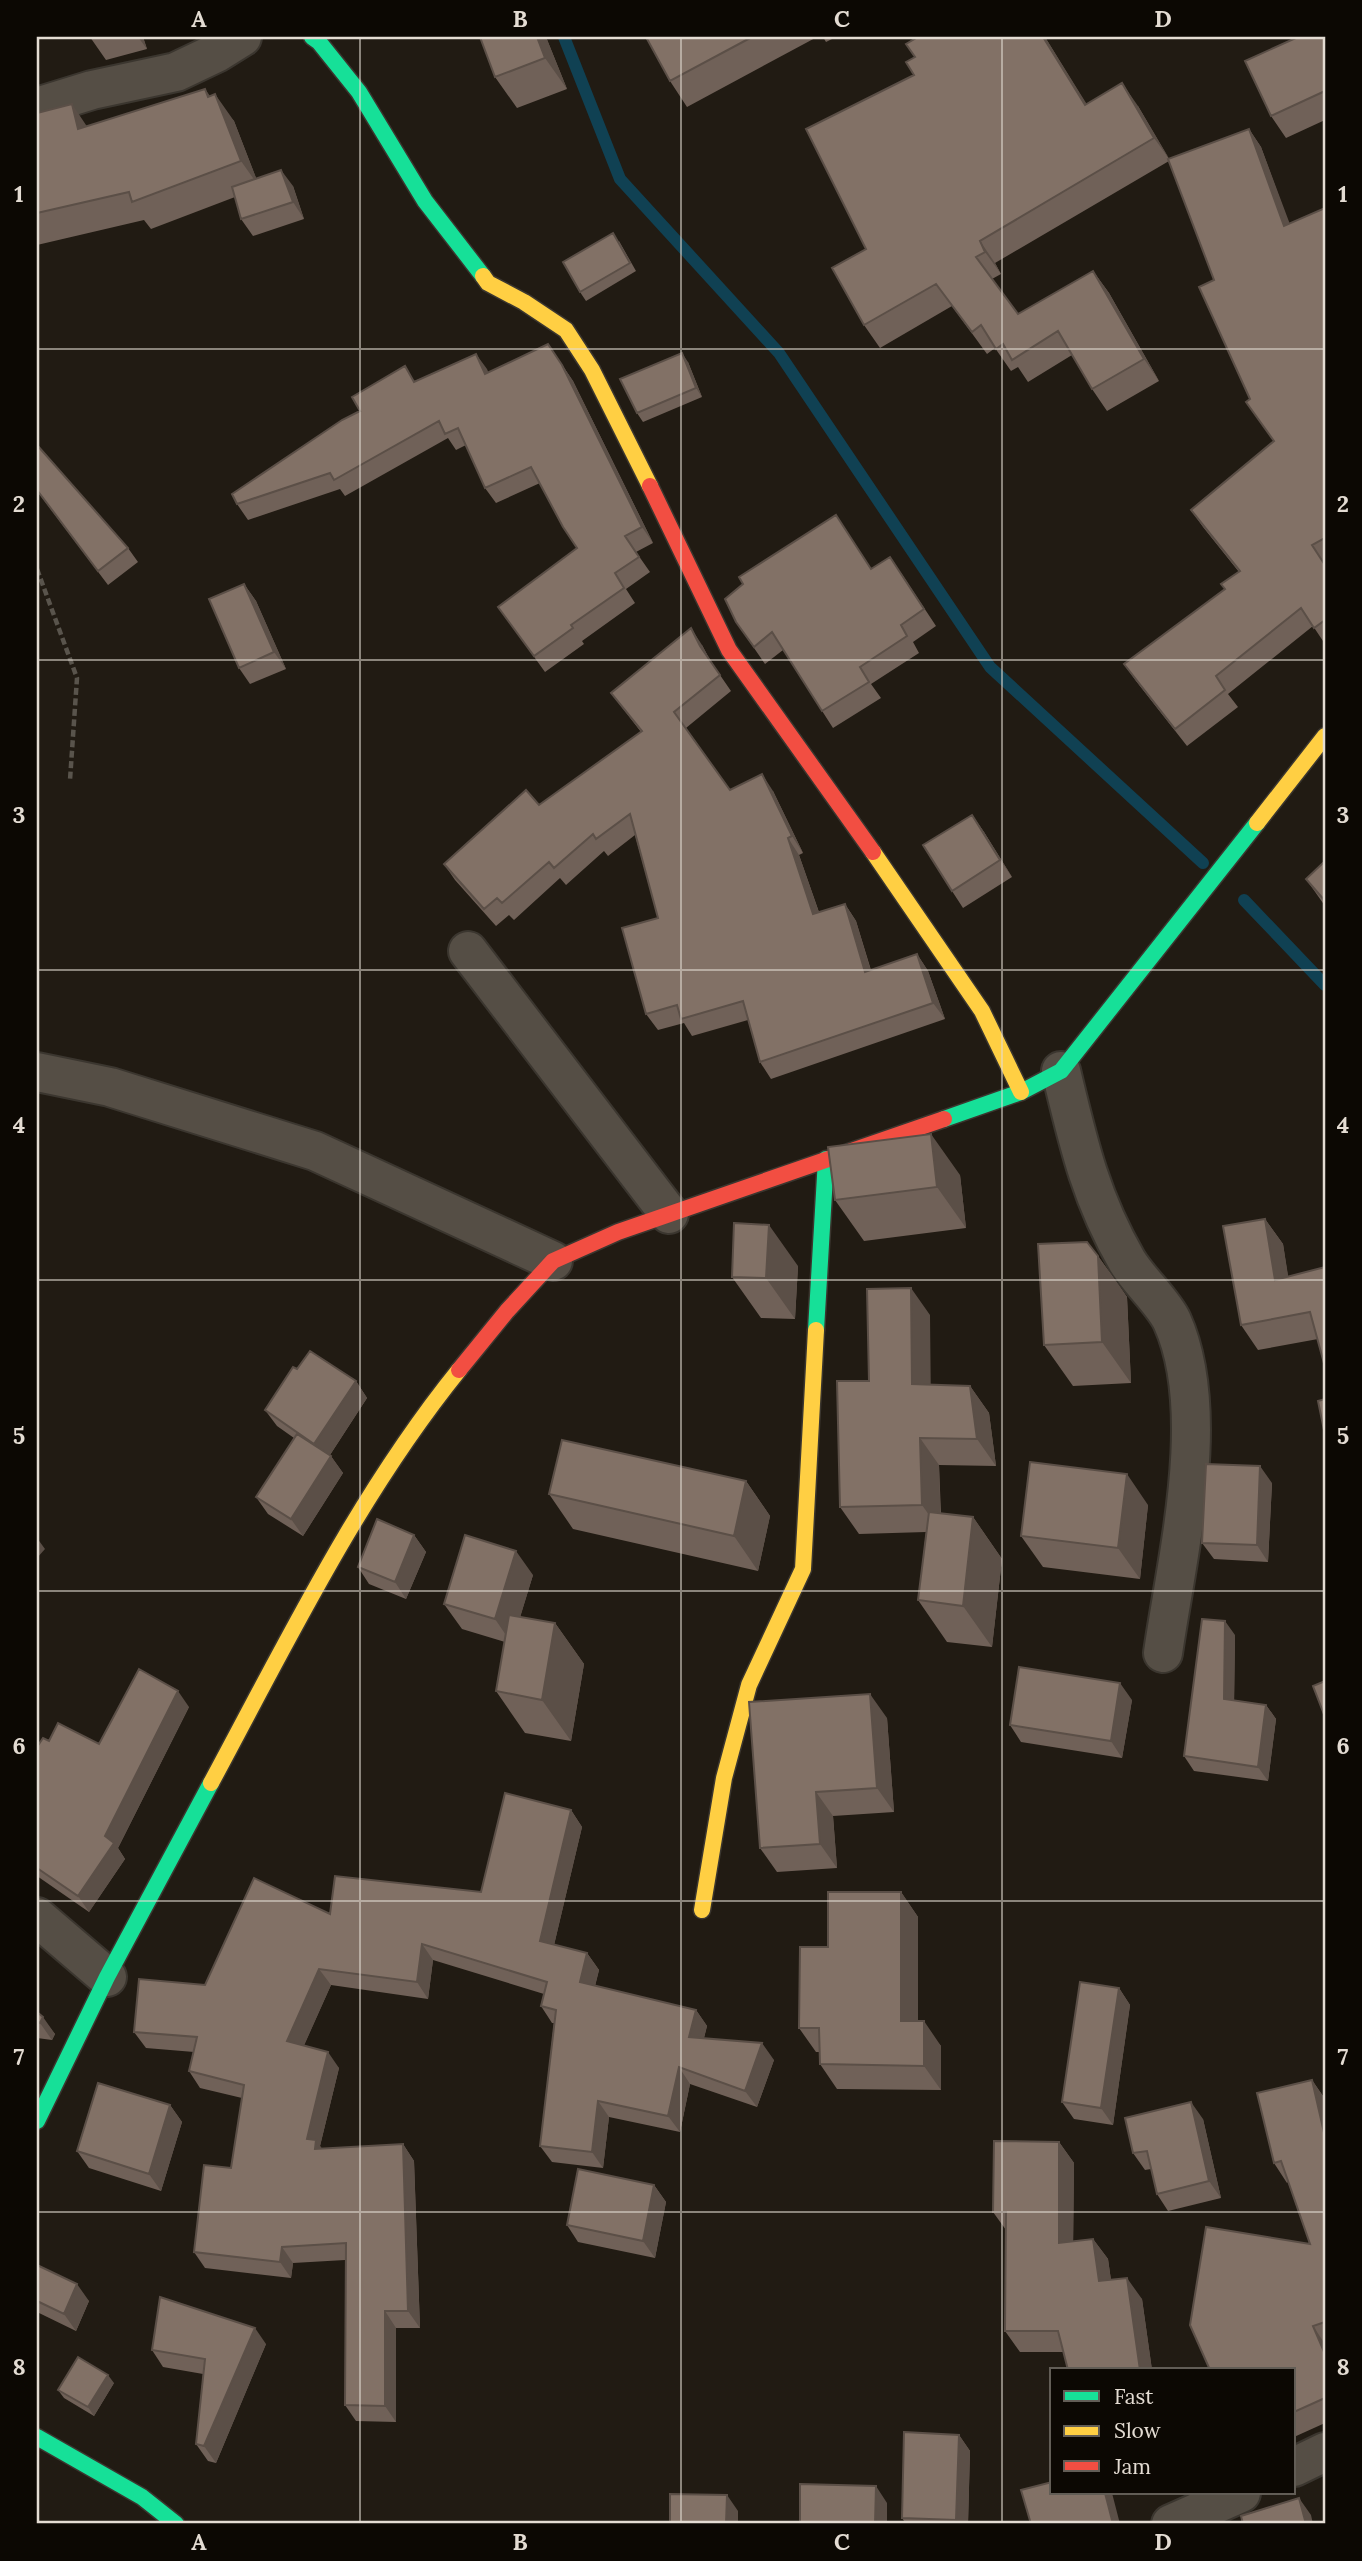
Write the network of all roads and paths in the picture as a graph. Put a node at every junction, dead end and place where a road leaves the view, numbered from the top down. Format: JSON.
{"nodes":[{"id":1,"x":242,"y":37,"type":"edge"},
{"id":2,"x":312,"y":37,"type":"edge"},
{"id":3,"x":37,"y":107,"type":"edge"},
{"id":4,"x":37,"y":569,"type":"edge"},
{"id":5,"x":1325,"y":736,"type":"edge"},
{"id":6,"x":70,"y":780,"type":"dead end"},
{"id":7,"x":468,"y":951,"type":"dead end"},
{"id":8,"x":1062,"y":1071,"type":"junction"},
{"id":9,"x":37,"y":1072,"type":"edge"},
{"id":10,"x":1021,"y":1093,"type":"junction"},
{"id":11,"x":826,"y":1159,"type":"junction"},
{"id":12,"x":669,"y":1214,"type":"junction"},
{"id":13,"x":553,"y":1261,"type":"junction"},
{"id":14,"x":1163,"y":1653,"type":"dead end"},
{"id":15,"x":702,"y":1910,"type":"dead end"},
{"id":16,"x":37,"y":1917,"type":"edge"},
{"id":17,"x":107,"y":1977,"type":"junction"},
{"id":18,"x":37,"y":2121,"type":"edge"},
{"id":19,"x":37,"y":2437,"type":"edge"},
{"id":20,"x":1325,"y":2452,"type":"edge"},
{"id":21,"x":1296,"y":2466,"type":"edge"},
{"id":22,"x":1239,"y":2494,"type":"edge"},
{"id":23,"x":176,"y":2524,"type":"edge"},
{"id":24,"x":1171,"y":2524,"type":"edge"}],
"edges":[{"from":1,"to":3,"type":"street"},
{"from":2,"to":10,"type":"street"},
{"from":4,"to":6,"type":"path"},
{"from":5,"to":8,"type":"street"},
{"from":7,"to":12,"type":"street"},
{"from":8,"to":10,"type":"street"},
{"from":8,"to":14,"type":"street"},
{"from":9,"to":13,"type":"street"},
{"from":10,"to":11,"type":"street"},
{"from":11,"to":12,"type":"street"},
{"from":11,"to":15,"type":"street"},
{"from":12,"to":13,"type":"street"},
{"from":13,"to":17,"type":"street"},
{"from":16,"to":17,"type":"street"},
{"from":17,"to":18,"type":"street"},
{"from":19,"to":23,"type":"street"},
{"from":20,"to":21,"type":"street"},
{"from":22,"to":24,"type":"street"}]}
